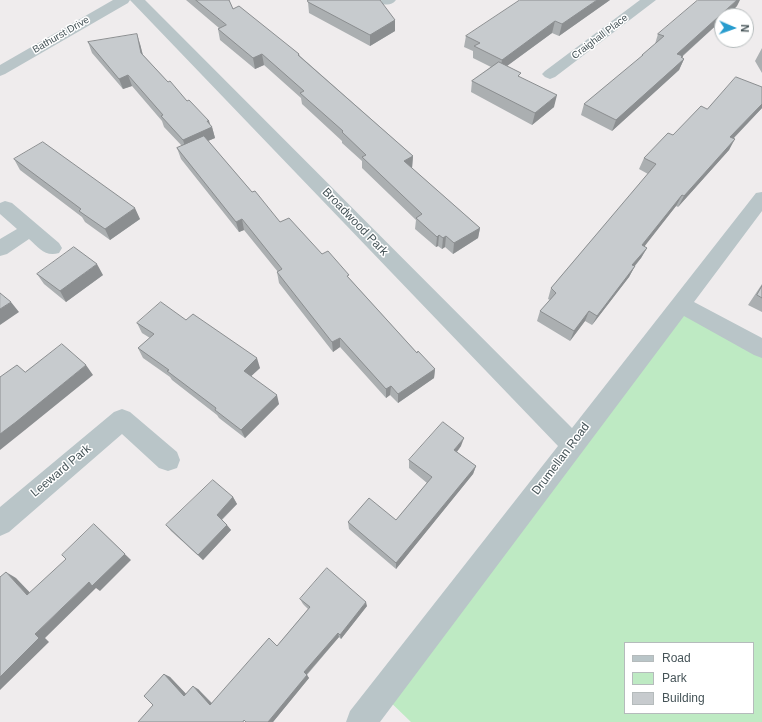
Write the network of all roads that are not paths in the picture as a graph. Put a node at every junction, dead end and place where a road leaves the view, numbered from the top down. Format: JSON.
{"nodes":[{"id":1,"x":123,"y":0,"type":"edge"},
{"id":2,"x":137,"y":0,"type":"edge"},
{"id":3,"x":649,"y":0,"type":"edge"},
{"id":4,"x":0,"y":71,"type":"edge"},
{"id":5,"x":550,"y":74,"type":"dead end"},
{"id":6,"x":762,"y":198,"type":"edge"},
{"id":7,"x":5,"y":208,"type":"dead end"},
{"id":8,"x":29,"y":230,"type":"junction"},
{"id":9,"x":0,"y":248,"type":"edge"},
{"id":10,"x":52,"y":248,"type":"dead end"},
{"id":11,"x":680,"y":304,"type":"junction"},
{"id":12,"x":762,"y":349,"type":"edge"},
{"id":13,"x":572,"y":444,"type":"junction"},
{"id":14,"x":168,"y":460,"type":"dead end"},
{"id":15,"x":0,"y":523,"type":"edge"},
{"id":16,"x":361,"y":722,"type":"edge"}],
"edges":[{"from":1,"to":4,"type":"street","name":"Bathurst Drive"},
{"from":2,"to":13,"type":"street","name":"Broadwood Park"},
{"from":3,"to":5,"type":"street","name":"Craighall Place"},
{"from":6,"to":11,"type":"street","name":"Drumellan Road"},
{"from":7,"to":8,"type":"street"},
{"from":8,"to":9,"type":"street"},
{"from":8,"to":10,"type":"street"},
{"from":11,"to":12,"type":"street"},
{"from":11,"to":13,"type":"street","name":"Drumellan Road"},
{"from":13,"to":16,"type":"street","name":"Drumellan Road"},
{"from":14,"to":15,"type":"street","name":"Leeward Park"}]}
